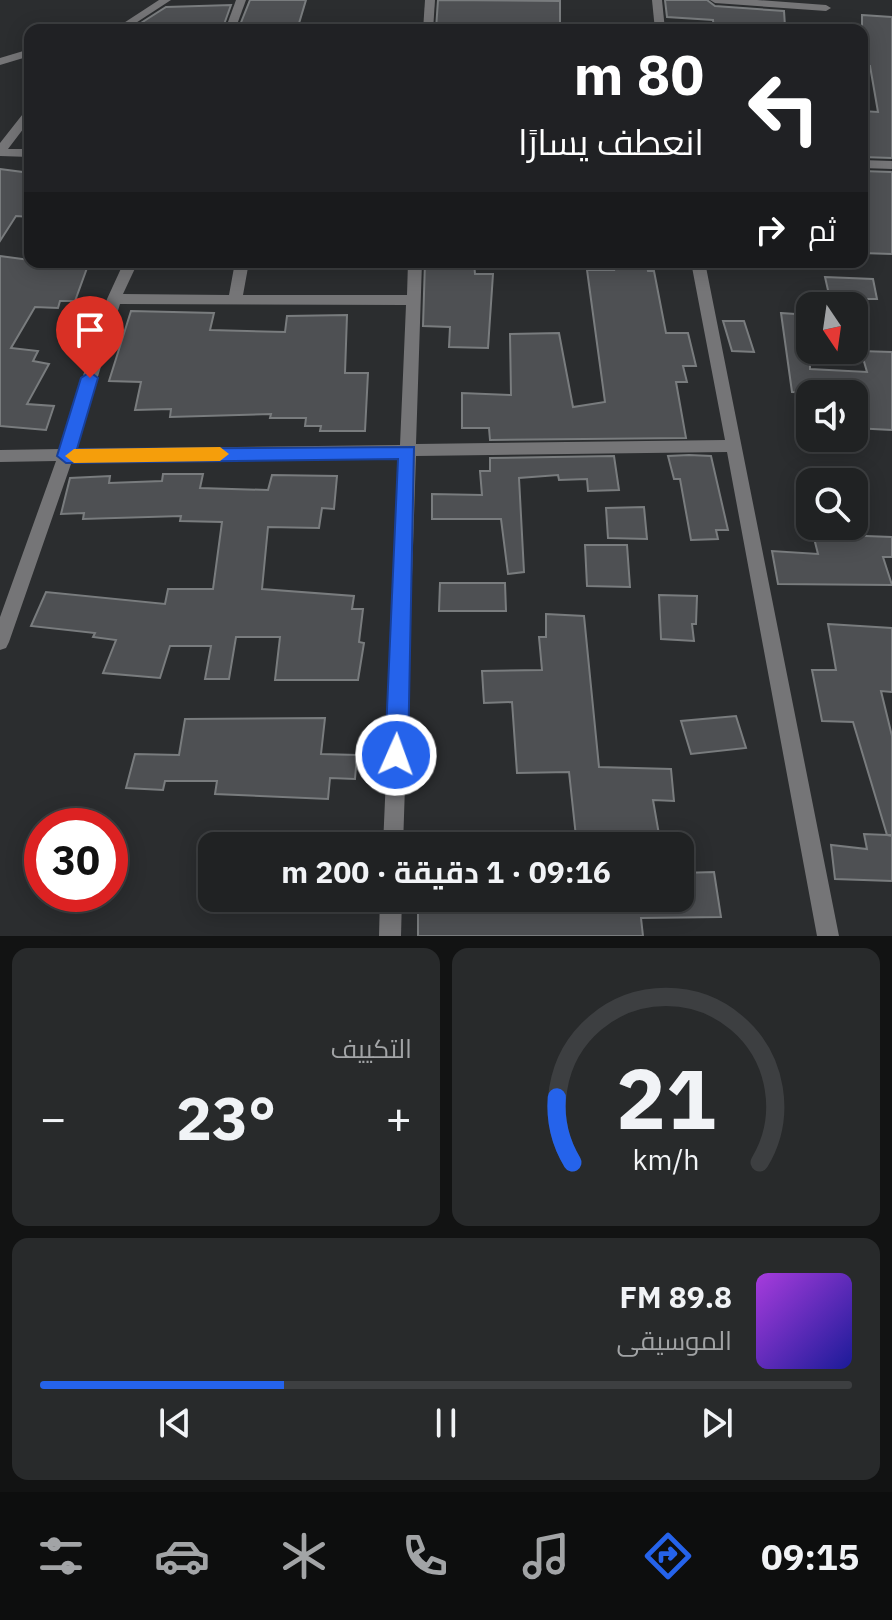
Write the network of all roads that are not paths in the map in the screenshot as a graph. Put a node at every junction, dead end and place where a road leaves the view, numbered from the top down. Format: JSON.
{"nodes":[{"id":1,"x":166,"y":0,"type":"edge"},
{"id":2,"x":241,"y":0,"type":"edge"},
{"id":3,"x":430,"y":0,"type":"edge"},
{"id":4,"x":657,"y":0,"type":"edge"},
{"id":5,"x":715,"y":0,"type":"edge"},
{"id":6,"x":756,"y":2,"type":"edge"},
{"id":7,"x":826,"y":8,"type":"dead end"},
{"id":8,"x":128,"y":24,"type":"edge"},
{"id":9,"x":232,"y":24,"type":"edge"},
{"id":10,"x":428,"y":24,"type":"edge"},
{"id":11,"x":659,"y":24,"type":"edge"},
{"id":12,"x":24,"y":54,"type":"edge"},
{"id":13,"x":0,"y":62,"type":"edge"},
{"id":14,"x":24,"y":120,"type":"edge"},
{"id":15,"x":0,"y":152,"type":"edge"},
{"id":16,"x":24,"y":153,"type":"edge"},
{"id":17,"x":868,"y":164,"type":"edge"},
{"id":18,"x":892,"y":165,"type":"edge"},
{"id":19,"x":128,"y":268,"type":"edge"},
{"id":20,"x":241,"y":268,"type":"edge"},
{"id":21,"x":415,"y":268,"type":"edge"},
{"id":22,"x":699,"y":268,"type":"edge"},
{"id":23,"x":114,"y":299,"type":"junction"},
{"id":24,"x":235,"y":299,"type":"junction"},
{"id":25,"x":414,"y":300,"type":"junction"},
{"id":26,"x":734,"y":446,"type":"junction"},
{"id":27,"x":408,"y":452,"type":"junction"},
{"id":28,"x":0,"y":456,"type":"edge"},
{"id":29,"x":66,"y":456,"type":"junction"},
{"id":30,"x":0,"y":642,"type":"edge"},
{"id":31,"x":394,"y":832,"type":"edge"},
{"id":32,"x":391,"y":912,"type":"edge"},
{"id":33,"x":390,"y":936,"type":"edge"},
{"id":34,"x":828,"y":936,"type":"edge"}],
"edges":[{"from":1,"to":8,"type":"street"},
{"from":2,"to":9,"type":"street"},
{"from":3,"to":10,"type":"street"},
{"from":4,"to":11,"type":"street"},
{"from":5,"to":6,"type":"street"},
{"from":6,"to":7,"type":"street"},
{"from":12,"to":13,"type":"street"},
{"from":14,"to":15,"type":"street"},
{"from":15,"to":16,"type":"street"},
{"from":17,"to":18,"type":"street"},
{"from":19,"to":23,"type":"street"},
{"from":20,"to":24,"type":"street"},
{"from":21,"to":25,"type":"street"},
{"from":22,"to":26,"type":"street"},
{"from":23,"to":24,"type":"street"},
{"from":23,"to":29,"type":"street"},
{"from":24,"to":25,"type":"street"},
{"from":25,"to":27,"type":"street"},
{"from":26,"to":27,"type":"street"},
{"from":26,"to":34,"type":"street"},
{"from":27,"to":29,"type":"street"},
{"from":27,"to":31,"type":"street"},
{"from":28,"to":29,"type":"street"},
{"from":29,"to":30,"type":"street"},
{"from":32,"to":33,"type":"street"}]}
